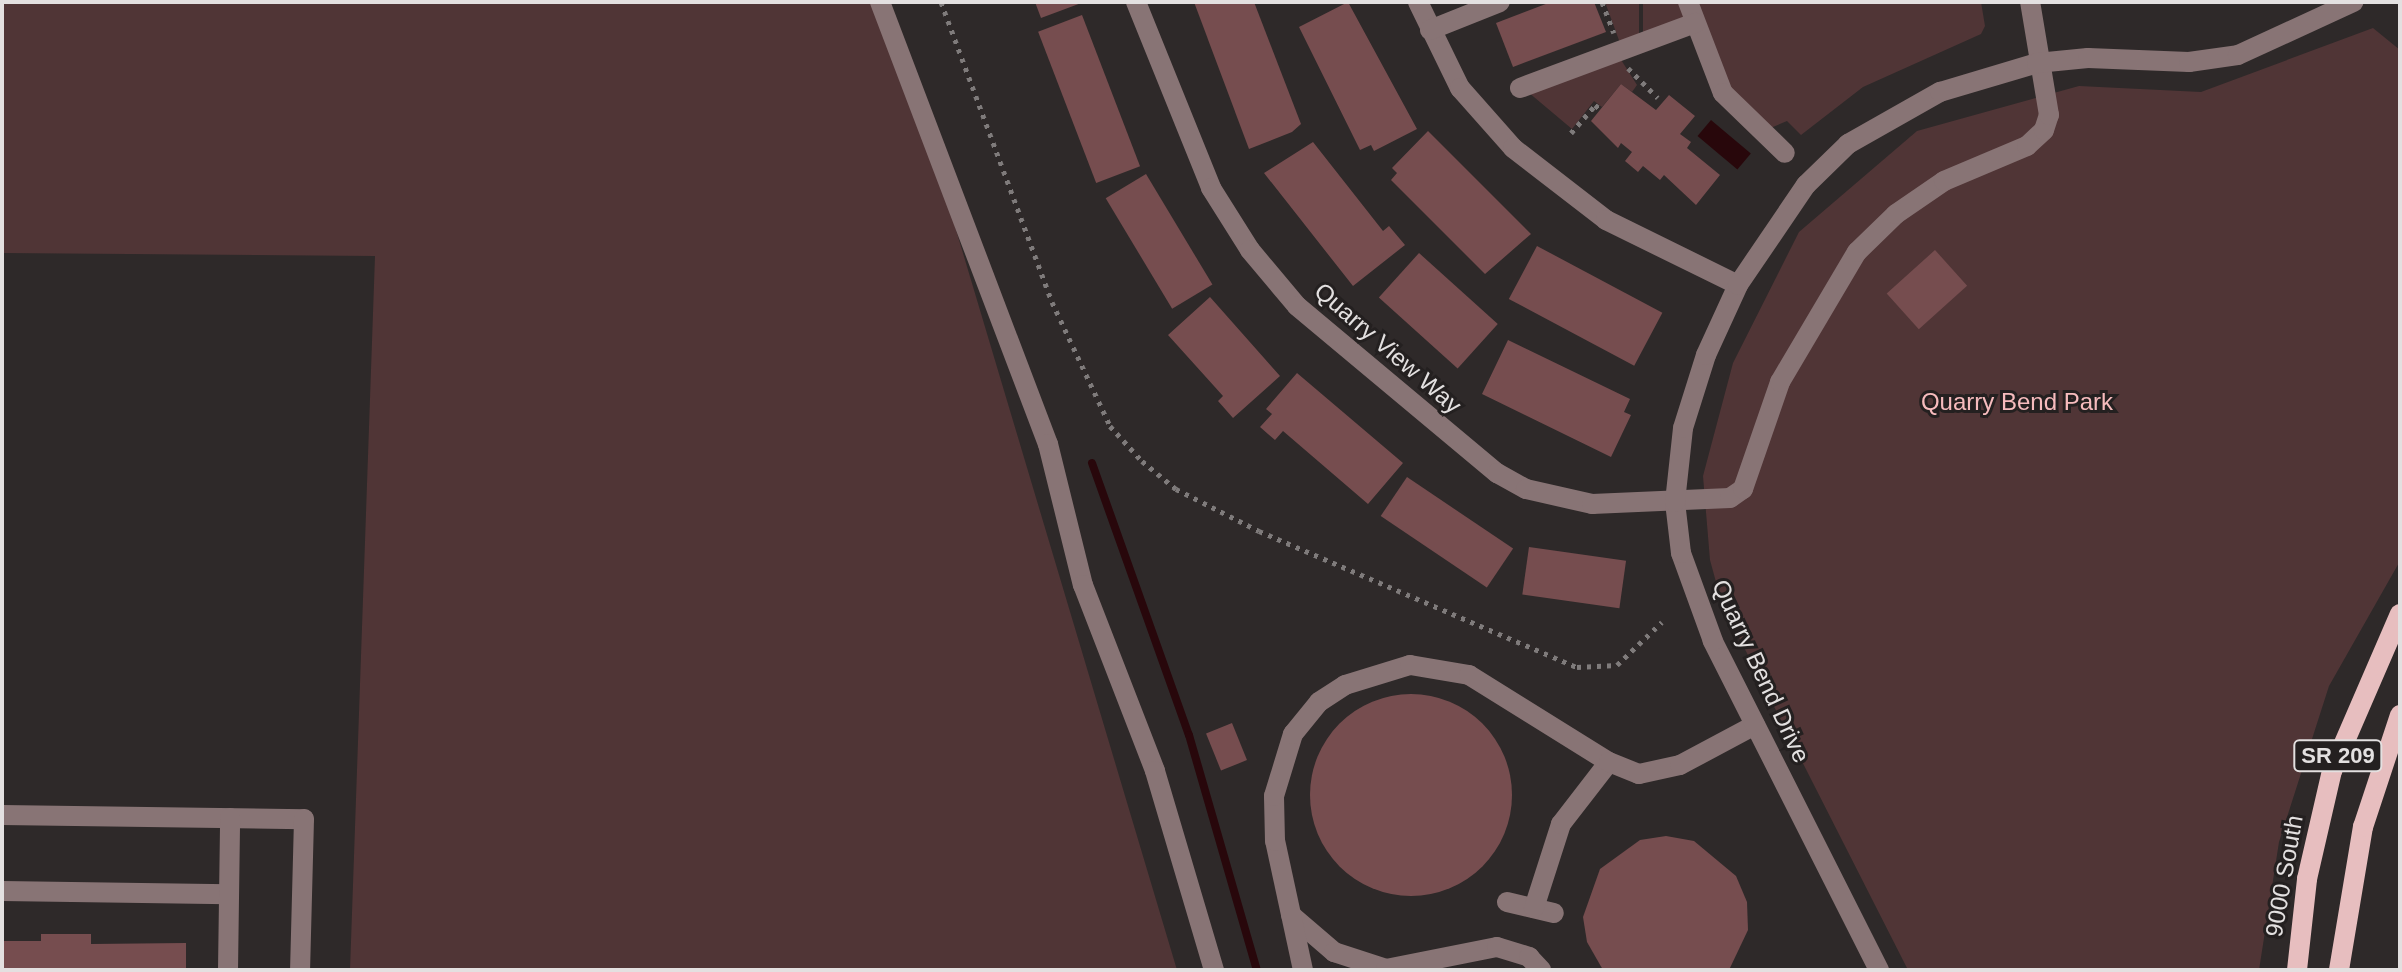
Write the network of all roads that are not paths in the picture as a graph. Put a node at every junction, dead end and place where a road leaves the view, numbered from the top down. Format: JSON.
{"nodes":[{"id":1,"x":880,"y":2,"type":"edge"},
{"id":2,"x":1136,"y":2,"type":"edge"},
{"id":3,"x":1418,"y":2,"type":"edge"},
{"id":4,"x":1500,"y":2,"type":"edge"},
{"id":5,"x":1688,"y":2,"type":"edge"},
{"id":6,"x":2030,"y":2,"type":"edge"},
{"id":7,"x":2353,"y":2,"type":"edge"},
{"id":8,"x":1695,"y":23,"type":"junction"},
{"id":9,"x":1430,"y":30,"type":"junction"},
{"id":10,"x":2037,"y":63,"type":"junction"},
{"id":11,"x":1520,"y":88,"type":"dead end"},
{"id":12,"x":1785,"y":153,"type":"dead end"},
{"id":13,"x":1738,"y":285,"type":"junction"},
{"id":14,"x":1675,"y":502,"type":"junction"},
{"id":15,"x":2400,"y":614,"type":"edge"},
{"id":16,"x":2400,"y":715,"type":"edge"},
{"id":17,"x":1755,"y":725,"type":"junction"},
{"id":18,"x":1609,"y":762,"type":"junction"},
{"id":19,"x":2,"y":815,"type":"edge"},
{"id":20,"x":230,"y":818,"type":"junction"},
{"id":21,"x":2,"y":891,"type":"edge"},
{"id":22,"x":229,"y":894,"type":"junction"},
{"id":23,"x":1507,"y":902,"type":"dead end"},
{"id":24,"x":1291,"y":915,"type":"junction"},
{"id":25,"x":228,"y":970,"type":"edge"},
{"id":26,"x":300,"y":970,"type":"edge"},
{"id":27,"x":1214,"y":970,"type":"edge"},
{"id":28,"x":1303,"y":970,"type":"edge"},
{"id":29,"x":1541,"y":970,"type":"edge"},
{"id":30,"x":1879,"y":970,"type":"edge"},
{"id":31,"x":2297,"y":970,"type":"edge"},
{"id":32,"x":2339,"y":970,"type":"edge"}],
"edges":[{"from":1,"to":27,"type":"street"},
{"from":2,"to":14,"type":"street","name":"Quarry View Way"},
{"from":3,"to":9,"type":"street"},
{"from":4,"to":9,"type":"street"},
{"from":5,"to":8,"type":"street"},
{"from":6,"to":10,"type":"street","name":"Quarry View Way"},
{"from":7,"to":10,"type":"street","name":"Quarry Bend Drive"},
{"from":8,"to":11,"type":"street"},
{"from":8,"to":12,"type":"street"},
{"from":9,"to":13,"type":"street"},
{"from":10,"to":13,"type":"street","name":"Quarry Bend Drive"},
{"from":10,"to":14,"type":"street","name":"Quarry View Way"},
{"from":13,"to":14,"type":"street","name":"Quarry Bend Drive"},
{"from":14,"to":17,"type":"street","name":"Quarry Bend Drive"},
{"from":15,"to":31,"type":"main road","name":"9000 South","number":"SR 209"},
{"from":16,"to":32,"type":"main road","number":"SR 209"},
{"from":17,"to":18,"type":"street"},
{"from":17,"to":30,"type":"street","name":"Quarry Bend Drive"},
{"from":18,"to":23,"type":"street"},
{"from":18,"to":24,"type":"street"},
{"from":19,"to":20,"type":"street"},
{"from":20,"to":22,"type":"street"},
{"from":20,"to":26,"type":"street"},
{"from":21,"to":22,"type":"street"},
{"from":22,"to":25,"type":"street"},
{"from":24,"to":28,"type":"street"},
{"from":24,"to":29,"type":"street"}]}
